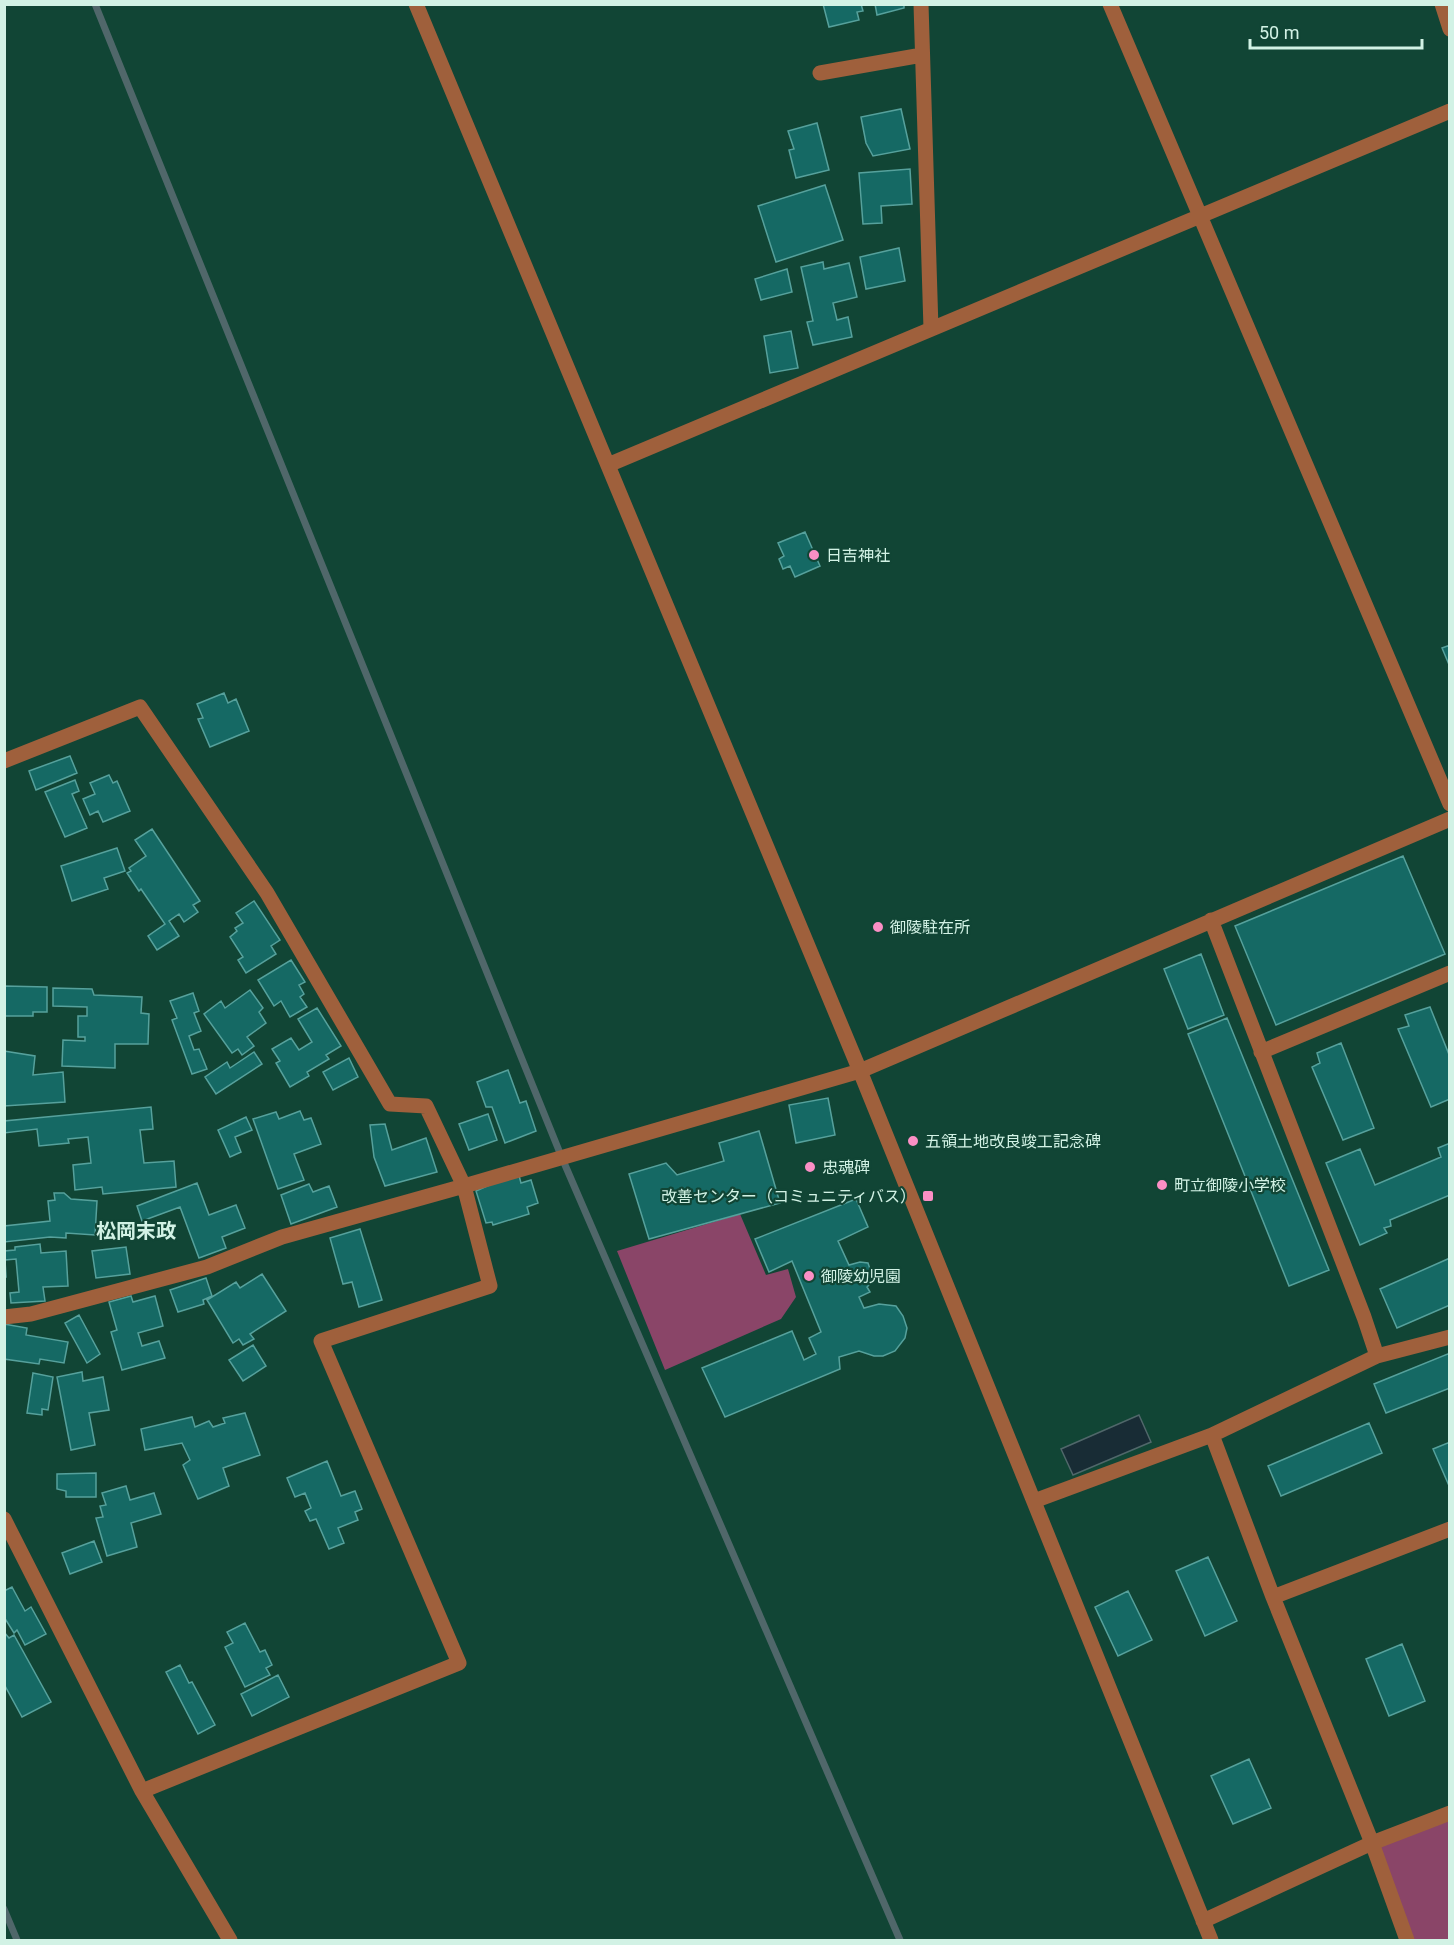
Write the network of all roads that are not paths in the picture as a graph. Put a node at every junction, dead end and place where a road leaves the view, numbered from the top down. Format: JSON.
{"nodes":[{"id":1,"x":416,"y":4,"type":"edge"},
{"id":2,"x":921,"y":4,"type":"edge"},
{"id":3,"x":1110,"y":4,"type":"edge"},
{"id":4,"x":1442,"y":4,"type":"edge"},
{"id":5,"x":1449,"y":29,"type":"edge"},
{"id":6,"x":922,"y":55,"type":"junction"},
{"id":7,"x":820,"y":73,"type":"dead end"},
{"id":8,"x":1449,"y":111,"type":"edge"},
{"id":9,"x":1199,"y":216,"type":"junction"},
{"id":10,"x":931,"y":329,"type":"junction"},
{"id":11,"x":608,"y":465,"type":"junction"},
{"id":12,"x":4,"y":761,"type":"edge"},
{"id":13,"x":1449,"y":804,"type":"edge"},
{"id":14,"x":1449,"y":819,"type":"edge"},
{"id":15,"x":1211,"y":920,"type":"junction"},
{"id":16,"x":1449,"y":973,"type":"edge"},
{"id":17,"x":1261,"y":1052,"type":"junction"},
{"id":18,"x":860,"y":1071,"type":"junction"},
{"id":19,"x":464,"y":1186,"type":"junction"},
{"id":20,"x":4,"y":1317,"type":"edge"},
{"id":21,"x":1449,"y":1337,"type":"edge"},
{"id":22,"x":1377,"y":1356,"type":"junction"},
{"id":23,"x":1212,"y":1435,"type":"junction"},
{"id":24,"x":1034,"y":1501,"type":"junction"},
{"id":25,"x":4,"y":1519,"type":"edge"},
{"id":26,"x":1449,"y":1528,"type":"edge"},
{"id":27,"x":21,"y":1552,"type":"junction"},
{"id":28,"x":4,"y":1554,"type":"edge"},
{"id":29,"x":1273,"y":1598,"type":"junction"},
{"id":30,"x":142,"y":1791,"type":"junction"},
{"id":31,"x":1449,"y":1813,"type":"edge"},
{"id":32,"x":1372,"y":1843,"type":"junction"},
{"id":33,"x":1203,"y":1921,"type":"junction"},
{"id":34,"x":230,"y":1941,"type":"edge"},
{"id":35,"x":1211,"y":1941,"type":"edge"},
{"id":36,"x":1407,"y":1941,"type":"edge"}],
"edges":[{"from":1,"to":11,"type":"street"},
{"from":2,"to":6,"type":"street"},
{"from":3,"to":9,"type":"street"},
{"from":4,"to":5,"type":"street"},
{"from":6,"to":7,"type":"street"},
{"from":6,"to":10,"type":"street"},
{"from":8,"to":9,"type":"street"},
{"from":9,"to":10,"type":"street"},
{"from":9,"to":13,"type":"street"},
{"from":10,"to":11,"type":"street"},
{"from":11,"to":18,"type":"street"},
{"from":12,"to":19,"type":"street"},
{"from":14,"to":15,"type":"street"},
{"from":15,"to":17,"type":"street"},
{"from":15,"to":18,"type":"street"},
{"from":16,"to":17,"type":"street"},
{"from":17,"to":22,"type":"street"},
{"from":18,"to":19,"type":"street"},
{"from":18,"to":24,"type":"street"},
{"from":19,"to":20,"type":"street"},
{"from":19,"to":30,"type":"street"},
{"from":21,"to":22,"type":"street"},
{"from":22,"to":23,"type":"street"},
{"from":23,"to":24,"type":"street"},
{"from":23,"to":29,"type":"street"},
{"from":24,"to":33,"type":"street"},
{"from":25,"to":27,"type":"street"},
{"from":26,"to":29,"type":"street"},
{"from":27,"to":28,"type":"street"},
{"from":27,"to":30,"type":"street"},
{"from":29,"to":32,"type":"street"},
{"from":30,"to":34,"type":"street"},
{"from":31,"to":32,"type":"street"},
{"from":32,"to":33,"type":"street"},
{"from":32,"to":36,"type":"street"},
{"from":33,"to":35,"type":"street"}]}
